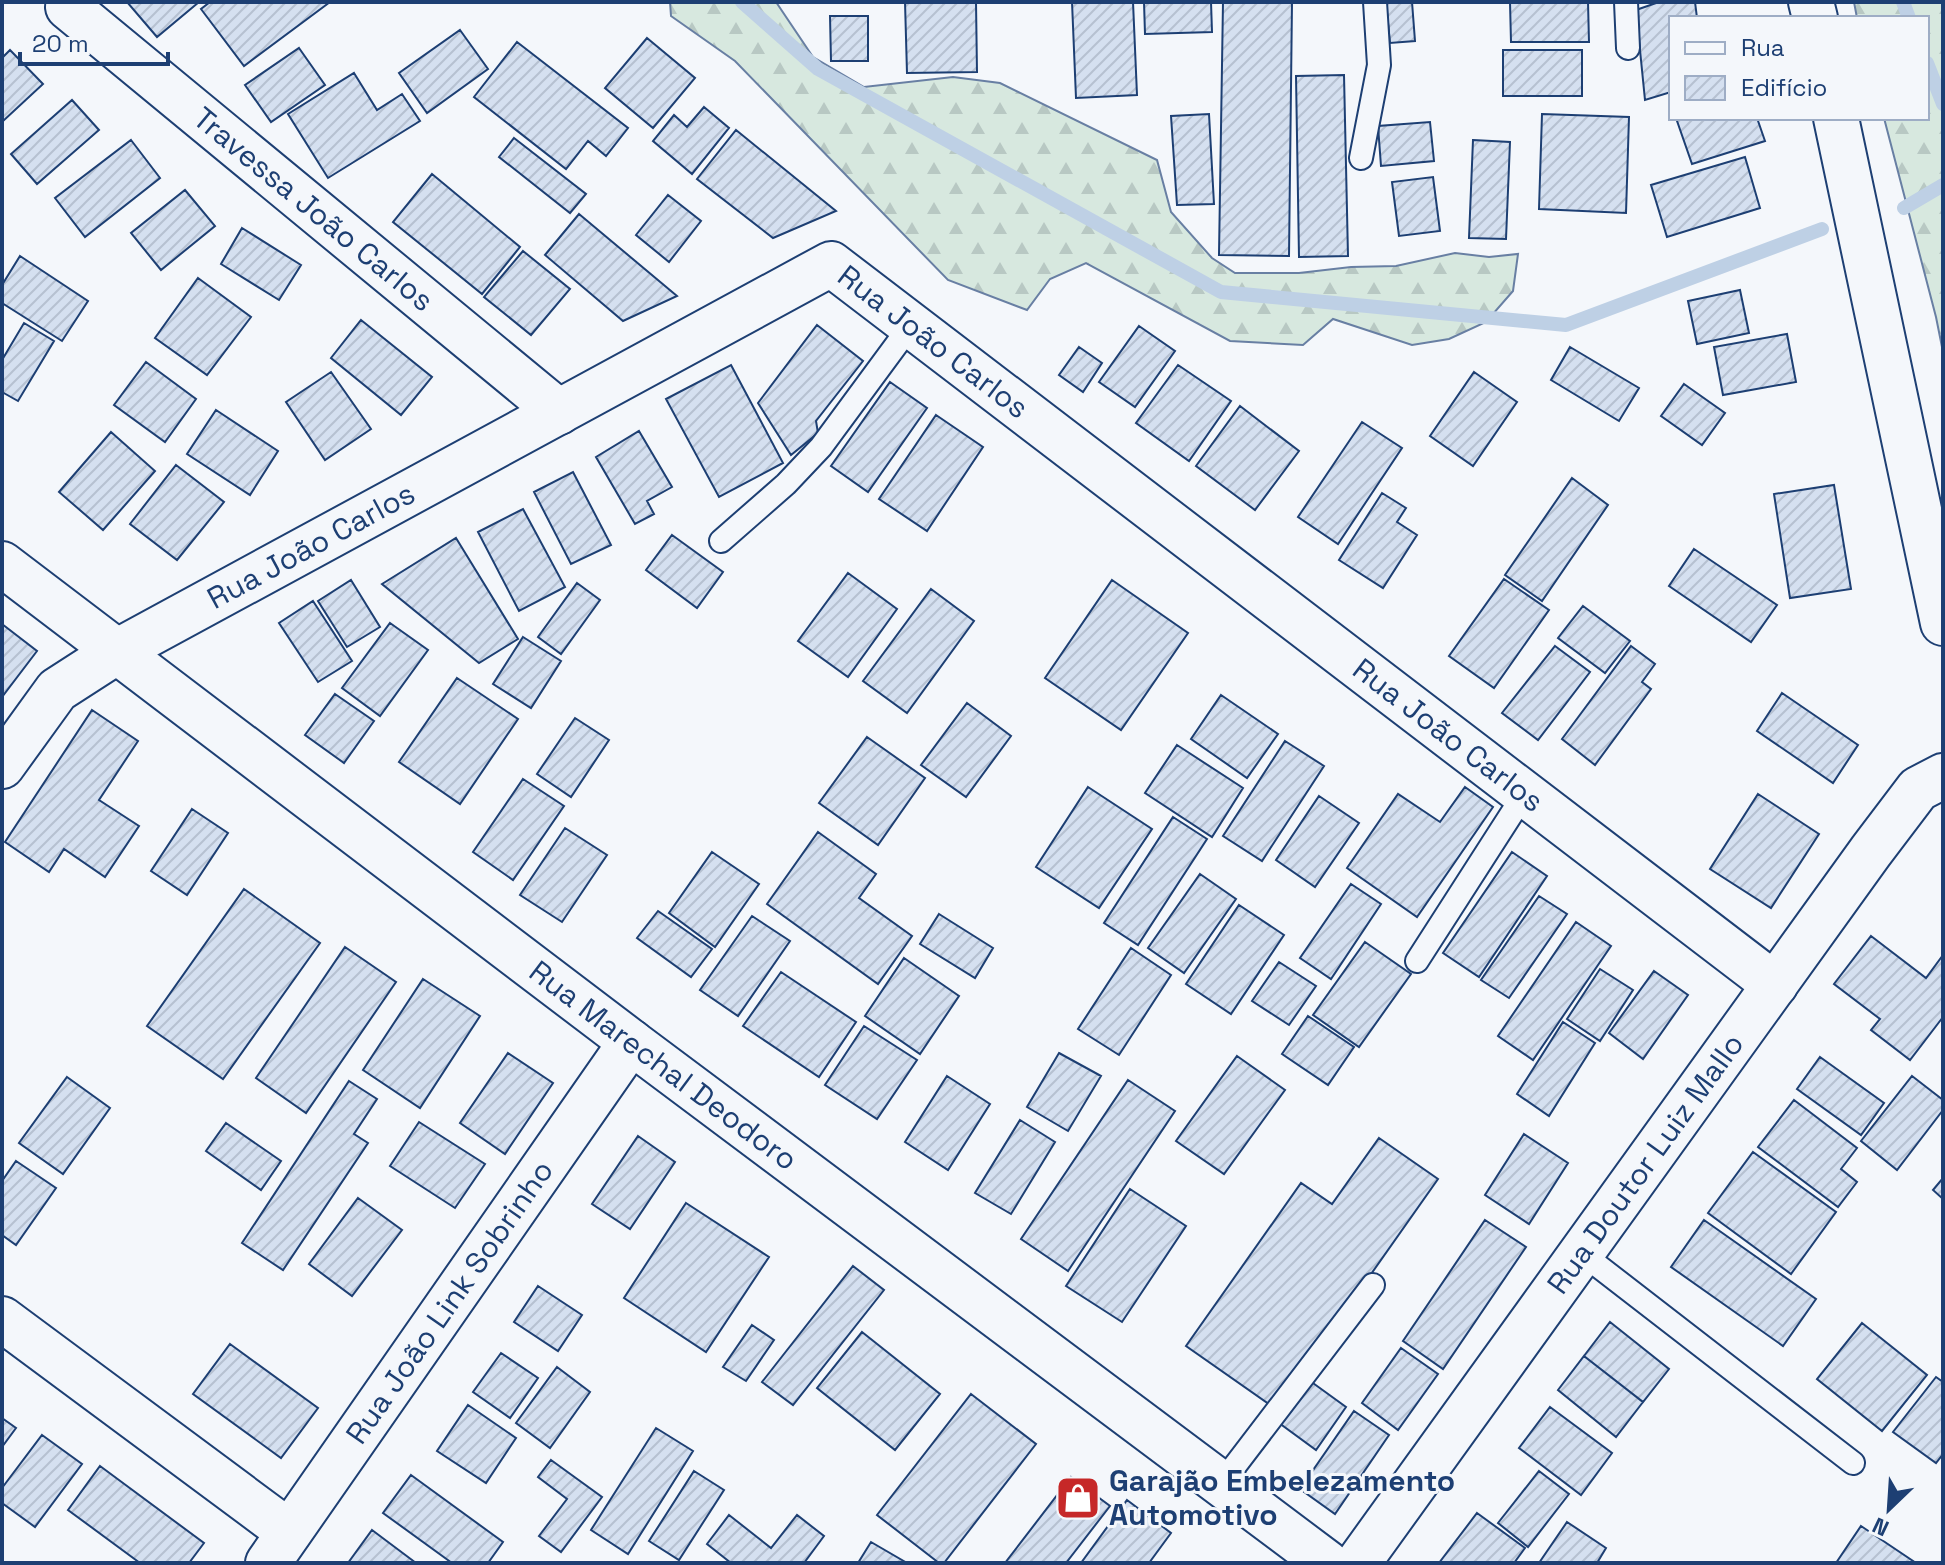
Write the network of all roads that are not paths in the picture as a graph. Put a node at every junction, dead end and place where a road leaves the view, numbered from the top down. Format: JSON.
{"nodes":[{"id":1,"x":1375,"y":2,"type":"edge"},
{"id":2,"x":1626,"y":2,"type":"edge"},
{"id":3,"x":68,"y":7,"type":"dead end"},
{"id":4,"x":1628,"y":48,"type":"dead end"},
{"id":5,"x":1836,"y":120,"type":"edge"},
{"id":6,"x":1361,"y":158,"type":"dead end"},
{"id":7,"x":911,"y":325,"type":"junction"},
{"id":8,"x":559,"y":412,"type":"junction"},
{"id":9,"x":721,"y":541,"type":"dead end"},
{"id":10,"x":2,"y":564,"type":"edge"},
{"id":11,"x":1943,"y":623,"type":"edge"},
{"id":12,"x":116,"y":652,"type":"junction"},
{"id":13,"x":2,"y":766,"type":"edge"},
{"id":14,"x":1943,"y":776,"type":"edge"},
{"id":15,"x":1525,"y":793,"type":"junction"},
{"id":16,"x":1417,"y":961,"type":"dead end"},
{"id":17,"x":1775,"y":985,"type":"junction"},
{"id":18,"x":631,"y":1042,"type":"junction"},
{"id":19,"x":1580,"y":1252,"type":"junction"},
{"id":20,"x":1373,"y":1285,"type":"dead end"},
{"id":21,"x":2,"y":1319,"type":"edge"},
{"id":22,"x":1853,"y":1463,"type":"dead end"},
{"id":23,"x":1221,"y":1484,"type":"junction"},
{"id":24,"x":278,"y":1548,"type":"edge"},
{"id":25,"x":1327,"y":1563,"type":"edge"},
{"id":26,"x":1358,"y":1563,"type":"edge"}],
"edges":[{"from":1,"to":6,"type":"lane"},
{"from":2,"to":4,"type":"lane"},
{"from":3,"to":8,"type":"street","name":"Travessa João Carlos"},
{"from":5,"to":11,"type":"street"},
{"from":7,"to":8,"type":"street","name":"Rua João Carlos"},
{"from":7,"to":9,"type":"lane"},
{"from":7,"to":15,"type":"street","name":"Rua João Carlos"},
{"from":8,"to":12,"type":"street","name":"Rua João Carlos"},
{"from":10,"to":12,"type":"street","name":"Rua Marechal Deodoro"},
{"from":12,"to":13,"type":"street","name":"Rua João Carlos"},
{"from":12,"to":18,"type":"street","name":"Rua Marechal Deodoro"},
{"from":14,"to":17,"type":"street","name":"Rua Doutor Luiz Mallo"},
{"from":15,"to":16,"type":"lane"},
{"from":15,"to":17,"type":"street","name":"Rua João Carlos"},
{"from":17,"to":19,"type":"street","name":"Rua Doutor Luiz Mallo"},
{"from":18,"to":23,"type":"street","name":"Rua Marechal Deodoro"},
{"from":18,"to":24,"type":"street","name":"Rua João Link Sobrinho"},
{"from":19,"to":22,"type":"lane"},
{"from":19,"to":26,"type":"street","name":"Rua Doutor Luiz Mallo"},
{"from":20,"to":23,"type":"lane"},
{"from":21,"to":24,"type":"street"},
{"from":23,"to":25,"type":"street","name":"Rua Marechal Deodoro"}]}
